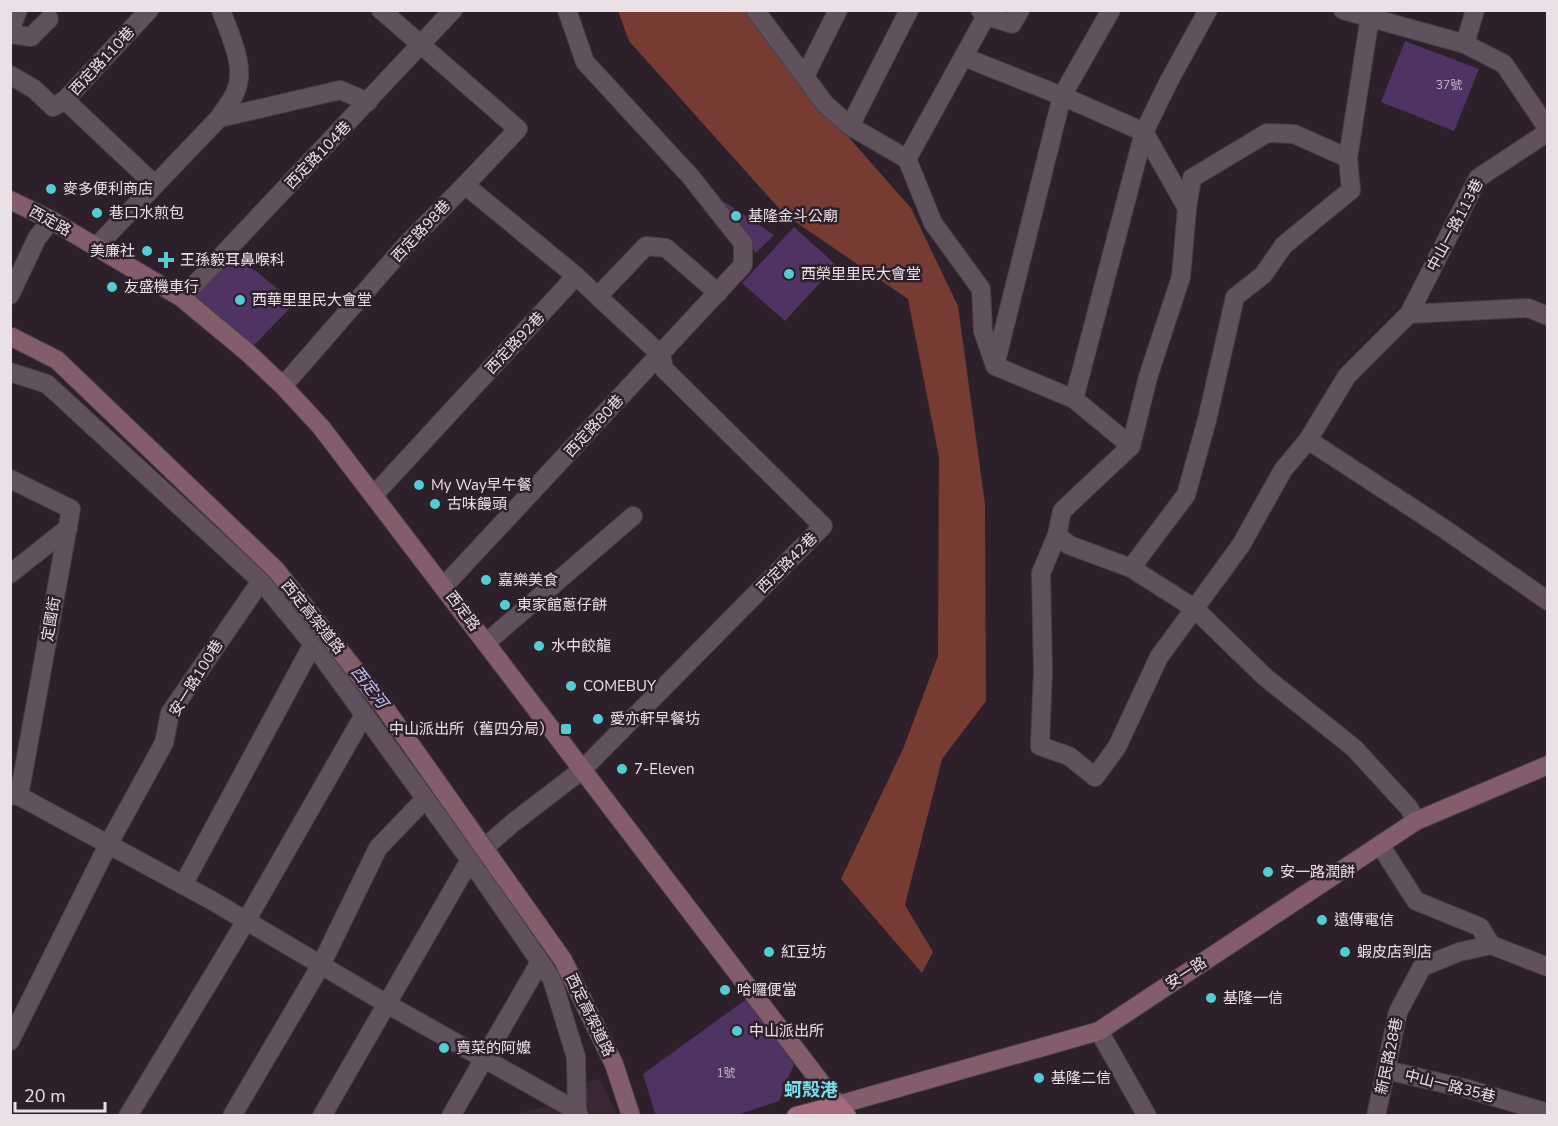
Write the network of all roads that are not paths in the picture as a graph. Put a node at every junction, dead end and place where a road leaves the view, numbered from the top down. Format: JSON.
{"nodes":[{"id":1,"x":18,"y":10,"type":"edge"},
{"id":2,"x":149,"y":10,"type":"edge"},
{"id":3,"x":221,"y":10,"type":"edge"},
{"id":4,"x":381,"y":10,"type":"edge"},
{"id":5,"x":453,"y":10,"type":"edge"},
{"id":6,"x":567,"y":10,"type":"edge"},
{"id":7,"x":838,"y":10,"type":"edge"},
{"id":8,"x":909,"y":10,"type":"edge"},
{"id":9,"x":1020,"y":10,"type":"edge"},
{"id":10,"x":1111,"y":10,"type":"edge"},
{"id":11,"x":1208,"y":10,"type":"edge"},
{"id":12,"x":1343,"y":10,"type":"edge"},
{"id":13,"x":1475,"y":10,"type":"edge"},
{"id":14,"x":757,"y":12,"type":"edge"},
{"id":15,"x":983,"y":13,"type":"edge"},
{"id":16,"x":1371,"y":14,"type":"edge"},
{"id":17,"x":49,"y":19,"type":"dead end"},
{"id":18,"x":10,"y":32,"type":"edge"},
{"id":19,"x":1466,"y":44,"type":"junction"},
{"id":20,"x":421,"y":45,"type":"junction"},
{"id":21,"x":964,"y":57,"type":"junction"},
{"id":22,"x":10,"y":75,"type":"edge"},
{"id":23,"x":805,"y":76,"type":"junction"},
{"id":24,"x":1062,"y":96,"type":"junction"},
{"id":25,"x":65,"y":100,"type":"junction"},
{"id":26,"x":368,"y":102,"type":"junction"},
{"id":27,"x":219,"y":118,"type":"junction"},
{"id":28,"x":850,"y":126,"type":"junction"},
{"id":29,"x":1548,"y":130,"type":"edge"},
{"id":30,"x":1144,"y":132,"type":"junction"},
{"id":31,"x":1348,"y":158,"type":"junction"},
{"id":32,"x":907,"y":159,"type":"junction"},
{"id":33,"x":155,"y":185,"type":"junction"},
{"id":34,"x":465,"y":185,"type":"junction"},
{"id":35,"x":10,"y":200,"type":"edge"},
{"id":36,"x":1187,"y":208,"type":"junction"},
{"id":37,"x":51,"y":220,"type":"junction"},
{"id":38,"x":96,"y":247,"type":"junction"},
{"id":39,"x":576,"y":276,"type":"junction"},
{"id":40,"x":718,"y":293,"type":"junction"},
{"id":41,"x":10,"y":295,"type":"edge"},
{"id":42,"x":598,"y":296,"type":"junction"},
{"id":43,"x":182,"y":298,"type":"junction"},
{"id":44,"x":1409,"y":314,"type":"junction"},
{"id":45,"x":1548,"y":316,"type":"edge"},
{"id":46,"x":10,"y":336,"type":"edge"},
{"id":47,"x":661,"y":355,"type":"junction"},
{"id":48,"x":995,"y":366,"type":"junction"},
{"id":49,"x":10,"y":372,"type":"edge"},
{"id":50,"x":283,"y":386,"type":"junction"},
{"id":51,"x":1074,"y":399,"type":"junction"},
{"id":52,"x":1308,"y":440,"type":"junction"},
{"id":53,"x":1131,"y":446,"type":"junction"},
{"id":54,"x":10,"y":479,"type":"edge"},
{"id":55,"x":374,"y":495,"type":"junction"},
{"id":56,"x":633,"y":516,"type":"dead end"},
{"id":57,"x":68,"y":528,"type":"junction"},
{"id":58,"x":1057,"y":535,"type":"junction"},
{"id":59,"x":1131,"y":568,"type":"junction"},
{"id":60,"x":10,"y":574,"type":"edge"},
{"id":61,"x":261,"y":581,"type":"junction"},
{"id":62,"x":444,"y":586,"type":"junction"},
{"id":63,"x":1548,"y":601,"type":"edge"},
{"id":64,"x":1194,"y":608,"type":"junction"},
{"id":65,"x":487,"y":642,"type":"junction"},
{"id":66,"x":313,"y":644,"type":"junction"},
{"id":67,"x":364,"y":715,"type":"junction"},
{"id":68,"x":1548,"y":765,"type":"edge"},
{"id":69,"x":583,"y":770,"type":"junction"},
{"id":70,"x":15,"y":796,"type":"edge"},
{"id":71,"x":425,"y":799,"type":"junction"},
{"id":72,"x":1416,"y":821,"type":"junction"},
{"id":73,"x":108,"y":845,"type":"junction"},
{"id":74,"x":1380,"y":845,"type":"junction"},
{"id":75,"x":470,"y":860,"type":"junction"},
{"id":76,"x":183,"y":885,"type":"junction"},
{"id":77,"x":246,"y":921,"type":"junction"},
{"id":78,"x":1491,"y":945,"type":"junction"},
{"id":79,"x":540,"y":962,"type":"junction"},
{"id":80,"x":321,"y":965,"type":"junction"},
{"id":81,"x":1548,"y":967,"type":"edge"},
{"id":82,"x":387,"y":1004,"type":"junction"},
{"id":83,"x":1099,"y":1031,"type":"junction"},
{"id":84,"x":10,"y":1041,"type":"edge"},
{"id":85,"x":484,"y":1059,"type":"junction"},
{"id":86,"x":1386,"y":1070,"type":"junction"},
{"id":87,"x":843,"y":1110,"type":"edge"},
{"id":88,"x":578,"y":1113,"type":"edge"},
{"id":89,"x":1548,"y":1113,"type":"edge"},
{"id":90,"x":128,"y":1116,"type":"edge"},
{"id":91,"x":232,"y":1116,"type":"edge"},
{"id":92,"x":322,"y":1116,"type":"edge"},
{"id":93,"x":451,"y":1116,"type":"edge"},
{"id":94,"x":631,"y":1116,"type":"edge"},
{"id":95,"x":796,"y":1116,"type":"edge"},
{"id":96,"x":1147,"y":1116,"type":"edge"},
{"id":97,"x":1376,"y":1116,"type":"edge"}],
"edges":[{"from":1,"to":18,"type":"street"},
{"from":2,"to":25,"type":"street","name":"西定路110巷"},
{"from":3,"to":27,"type":"street"},
{"from":4,"to":20,"type":"street"},
{"from":5,"to":20,"type":"street","name":"西定路104巷"},
{"from":6,"to":40,"type":"street","name":"西定路80巷"},
{"from":7,"to":23,"type":"street"},
{"from":8,"to":28,"type":"street"},
{"from":9,"to":15,"type":"street"},
{"from":10,"to":24,"type":"street"},
{"from":11,"to":30,"type":"street"},
{"from":12,"to":16,"type":"street","name":"中山一路113巷"},
{"from":13,"to":19,"type":"street"},
{"from":14,"to":23,"type":"street"},
{"from":15,"to":21,"type":"street"},
{"from":16,"to":19,"type":"street","name":"中山一路113巷"},
{"from":16,"to":31,"type":"street"},
{"from":17,"to":18,"type":"street"},
{"from":19,"to":29,"type":"street","name":"中山一路113巷"},
{"from":20,"to":26,"type":"street","name":"西定路104巷"},
{"from":20,"to":34,"type":"street","name":"西定路98巷"},
{"from":21,"to":24,"type":"street"},
{"from":21,"to":32,"type":"street"},
{"from":22,"to":25,"type":"street"},
{"from":23,"to":28,"type":"street"},
{"from":24,"to":30,"type":"street"},
{"from":24,"to":48,"type":"street"},
{"from":25,"to":33,"type":"street","name":"西定路110巷"},
{"from":26,"to":27,"type":"street"},
{"from":26,"to":43,"type":"street","name":"西定路104巷"},
{"from":27,"to":33,"type":"street"},
{"from":28,"to":32,"type":"street"},
{"from":29,"to":44,"type":"street","name":"中山一路113巷"},
{"from":30,"to":36,"type":"street"},
{"from":30,"to":51,"type":"street"},
{"from":31,"to":36,"type":"street"},
{"from":31,"to":59,"type":"street"},
{"from":32,"to":48,"type":"street"},
{"from":33,"to":38,"type":"street"},
{"from":34,"to":39,"type":"street"},
{"from":34,"to":50,"type":"street","name":"西定路98巷"},
{"from":35,"to":37,"type":"street","name":"西定路"},
{"from":36,"to":53,"type":"street"},
{"from":37,"to":38,"type":"street","name":"西定路"},
{"from":37,"to":41,"type":"street"},
{"from":38,"to":43,"type":"street","name":"西定路"},
{"from":39,"to":42,"type":"street"},
{"from":39,"to":55,"type":"street","name":"西定路92巷"},
{"from":40,"to":42,"type":"street"},
{"from":40,"to":47,"type":"street","name":"西定路80巷"},
{"from":42,"to":47,"type":"street"},
{"from":43,"to":50,"type":"street","name":"西定路"},
{"from":44,"to":45,"type":"street"},
{"from":44,"to":52,"type":"street","name":"中山一路113巷"},
{"from":46,"to":94,"type":"street","name":"西定高架道路","bridge":true},
{"from":47,"to":62,"type":"street","name":"西定路80巷"},
{"from":47,"to":69,"type":"street","name":"西定路42巷"},
{"from":48,"to":51,"type":"street"},
{"from":49,"to":61,"type":"street"},
{"from":50,"to":55,"type":"street","name":"西定路"},
{"from":51,"to":53,"type":"street"},
{"from":52,"to":63,"type":"street"},
{"from":52,"to":64,"type":"street","name":"中山一路113巷"},
{"from":53,"to":58,"type":"street"},
{"from":54,"to":57,"type":"street","name":"定國街"},
{"from":55,"to":62,"type":"street","name":"西定路"},
{"from":56,"to":65,"type":"street"},
{"from":57,"to":60,"type":"street"},
{"from":57,"to":70,"type":"street","name":"定國街"},
{"from":58,"to":59,"type":"street"},
{"from":58,"to":64,"type":"street","name":"中山一路113巷"},
{"from":59,"to":64,"type":"street"},
{"from":61,"to":66,"type":"street"},
{"from":61,"to":73,"type":"street","name":"安一路100巷"},
{"from":62,"to":65,"type":"street","name":"西定路"},
{"from":64,"to":72,"type":"street"},
{"from":65,"to":69,"type":"street","name":"西定路"},
{"from":66,"to":67,"type":"street"},
{"from":66,"to":76,"type":"street"},
{"from":67,"to":71,"type":"street"},
{"from":67,"to":77,"type":"street"},
{"from":68,"to":72,"type":"street","name":"安一路"},
{"from":69,"to":75,"type":"street"},
{"from":69,"to":87,"type":"street","name":"西定路"},
{"from":70,"to":73,"type":"street"},
{"from":71,"to":75,"type":"street"},
{"from":71,"to":80,"type":"street"},
{"from":72,"to":74,"type":"street","name":"安一路"},
{"from":73,"to":76,"type":"street"},
{"from":73,"to":84,"type":"street","name":"安一路100巷"},
{"from":74,"to":78,"type":"street"},
{"from":74,"to":83,"type":"street","name":"安一路"},
{"from":75,"to":79,"type":"street"},
{"from":75,"to":82,"type":"street"},
{"from":76,"to":77,"type":"street"},
{"from":77,"to":80,"type":"street"},
{"from":77,"to":90,"type":"street"},
{"from":78,"to":81,"type":"street"},
{"from":78,"to":86,"type":"street","name":"新民路28巷"},
{"from":79,"to":85,"type":"street"},
{"from":79,"to":88,"type":"street"},
{"from":80,"to":82,"type":"street"},
{"from":80,"to":91,"type":"street"},
{"from":82,"to":85,"type":"street"},
{"from":82,"to":92,"type":"street"},
{"from":83,"to":87,"type":"street","name":"安一路"},
{"from":83,"to":96,"type":"street"},
{"from":85,"to":88,"type":"street"},
{"from":85,"to":93,"type":"street"},
{"from":86,"to":89,"type":"street","name":"中山一路35巷"},
{"from":86,"to":97,"type":"street","name":"新民路28巷"},
{"from":87,"to":95,"type":"main road","name":"安一路"}]}
